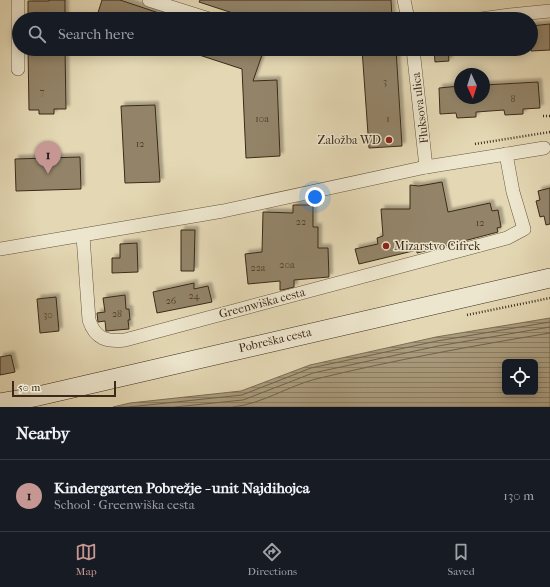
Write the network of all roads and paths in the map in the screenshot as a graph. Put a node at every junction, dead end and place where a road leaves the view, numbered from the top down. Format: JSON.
{"nodes":[{"id":1,"x":18,"y":0,"type":"edge"},
{"id":2,"x":149,"y":0,"type":"edge"},
{"id":3,"x":404,"y":0,"type":"edge"},
{"id":4,"x":550,"y":11,"type":"edge"},
{"id":5,"x":18,"y":12,"type":"edge"},
{"id":6,"x":187,"y":12,"type":"edge"},
{"id":7,"x":407,"y":12,"type":"edge"},
{"id":8,"x":537,"y":12,"type":"edge"},
{"id":9,"x":18,"y":56,"type":"edge"},
{"id":10,"x":414,"y":56,"type":"edge"},
{"id":11,"x":18,"y":69,"type":"dead end"},
{"id":12,"x":543,"y":116,"type":"dead end"},
{"id":13,"x":550,"y":116,"type":"edge"},
{"id":14,"x":550,"y":132,"type":"edge"},
{"id":15,"x":474,"y":144,"type":"dead end"},
{"id":16,"x":544,"y":148,"type":"dead end"},
{"id":17,"x":506,"y":154,"type":"junction"},
{"id":18,"x":426,"y":167,"type":"junction"},
{"id":19,"x":83,"y":236,"type":"junction"},
{"id":20,"x":0,"y":249,"type":"edge"},
{"id":21,"x":550,"y":278,"type":"edge"},
{"id":22,"x":0,"y":403,"type":"edge"}],
"edges":[{"from":1,"to":5,"type":"street"},
{"from":2,"to":6,"type":"street"},
{"from":3,"to":7,"type":"street"},
{"from":4,"to":8,"type":"street"},
{"from":9,"to":11,"type":"street"},
{"from":10,"to":18,"type":"street","name":"Fluksova ulica"},
{"from":12,"to":13,"type":"path"},
{"from":14,"to":15,"type":"path"},
{"from":16,"to":17,"type":"street"},
{"from":17,"to":18,"type":"street"},
{"from":17,"to":19,"type":"street","name":"Greenwiška cesta"},
{"from":18,"to":19,"type":"street"},
{"from":19,"to":20,"type":"street"},
{"from":21,"to":22,"type":"street","name":"Pobreška cesta"}]}
